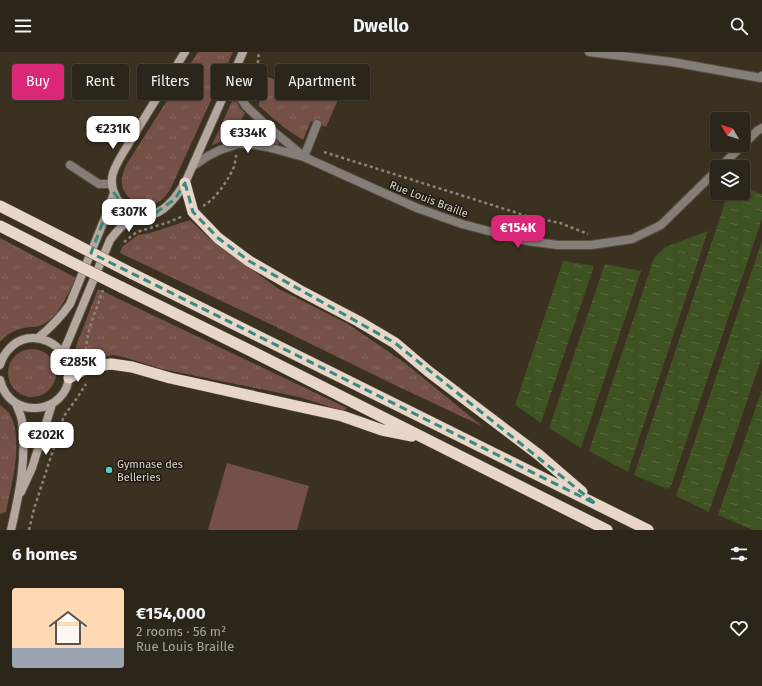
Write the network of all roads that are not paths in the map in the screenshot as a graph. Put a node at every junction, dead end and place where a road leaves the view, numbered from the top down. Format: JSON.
{"nodes":[{"id":1,"x":185,"y":52,"type":"edge"},
{"id":2,"x":243,"y":52,"type":"edge"},
{"id":3,"x":589,"y":52,"type":"edge"},
{"id":4,"x":238,"y":64,"type":"edge"},
{"id":5,"x":761,"y":77,"type":"edge"},
{"id":6,"x":223,"y":100,"type":"edge"},
{"id":7,"x":242,"y":100,"type":"edge"},
{"id":8,"x":317,"y":124,"type":"dead end"},
{"id":9,"x":762,"y":128,"type":"edge"},
{"id":10,"x":750,"y":138,"type":"edge"},
{"id":11,"x":736,"y":152,"type":"edge"},
{"id":12,"x":304,"y":157,"type":"junction"},
{"id":13,"x":727,"y":160,"type":"edge"},
{"id":14,"x":70,"y":165,"type":"dead end"},
{"id":15,"x":193,"y":166,"type":"junction"},
{"id":16,"x":710,"y":177,"type":"edge"},
{"id":17,"x":186,"y":183,"type":"junction"},
{"id":18,"x":112,"y":184,"type":"junction"},
{"id":19,"x":114,"y":193,"type":"junction"},
{"id":20,"x":0,"y":206,"type":"edge"},
{"id":21,"x":140,"y":215,"type":"junction"},
{"id":22,"x":0,"y":226,"type":"edge"},
{"id":23,"x":38,"y":338,"type":"junction"},
{"id":24,"x":63,"y":353,"type":"junction"},
{"id":25,"x":0,"y":365,"type":"edge"},
{"id":26,"x":69,"y":378,"type":"junction"},
{"id":27,"x":0,"y":380,"type":"edge"},
{"id":28,"x":16,"y":404,"type":"junction"},
{"id":29,"x":52,"y":404,"type":"junction"},
{"id":30,"x":429,"y":440,"type":"junction"},
{"id":31,"x":18,"y":500,"type":"junction"},
{"id":32,"x":596,"y":504,"type":"junction"},
{"id":33,"x":11,"y":530,"type":"edge"},
{"id":34,"x":607,"y":530,"type":"edge"},
{"id":35,"x":648,"y":530,"type":"edge"}],
"edges":[{"from":1,"to":18,"type":"main road"},
{"from":2,"to":4,"type":"main road"},
{"from":3,"to":5,"type":"street"},
{"from":6,"to":15,"type":"main road"},
{"from":7,"to":12,"type":"street"},
{"from":8,"to":12,"type":"street"},
{"from":9,"to":10,"type":"street"},
{"from":11,"to":13,"type":"street"},
{"from":12,"to":15,"type":"street","name":"Rue Louis Braille"},
{"from":12,"to":16,"type":"street","name":"Rue Louis Braille"},
{"from":14,"to":18,"type":"street"},
{"from":15,"to":17,"type":"main road"},
{"from":17,"to":21,"type":"main road"},
{"from":17,"to":32,"type":"highway"},
{"from":18,"to":19,"type":"main road"},
{"from":19,"to":21,"type":"main road"},
{"from":19,"to":23,"type":"main road"},
{"from":20,"to":32,"type":"highway","bridge":true},
{"from":21,"to":24,"type":"main road"},
{"from":22,"to":30,"type":"highway","bridge":true},
{"from":23,"to":24,"type":"main road"},
{"from":23,"to":25,"type":"main road"},
{"from":24,"to":26,"type":"main road"},
{"from":26,"to":29,"type":"main road"},
{"from":26,"to":30,"type":"highway"},
{"from":27,"to":28,"type":"main road"},
{"from":28,"to":29,"type":"main road"},
{"from":28,"to":31,"type":"main road"},
{"from":29,"to":31,"type":"main road"},
{"from":30,"to":34,"type":"highway"},
{"from":31,"to":33,"type":"main road"},
{"from":32,"to":35,"type":"highway"}]}
